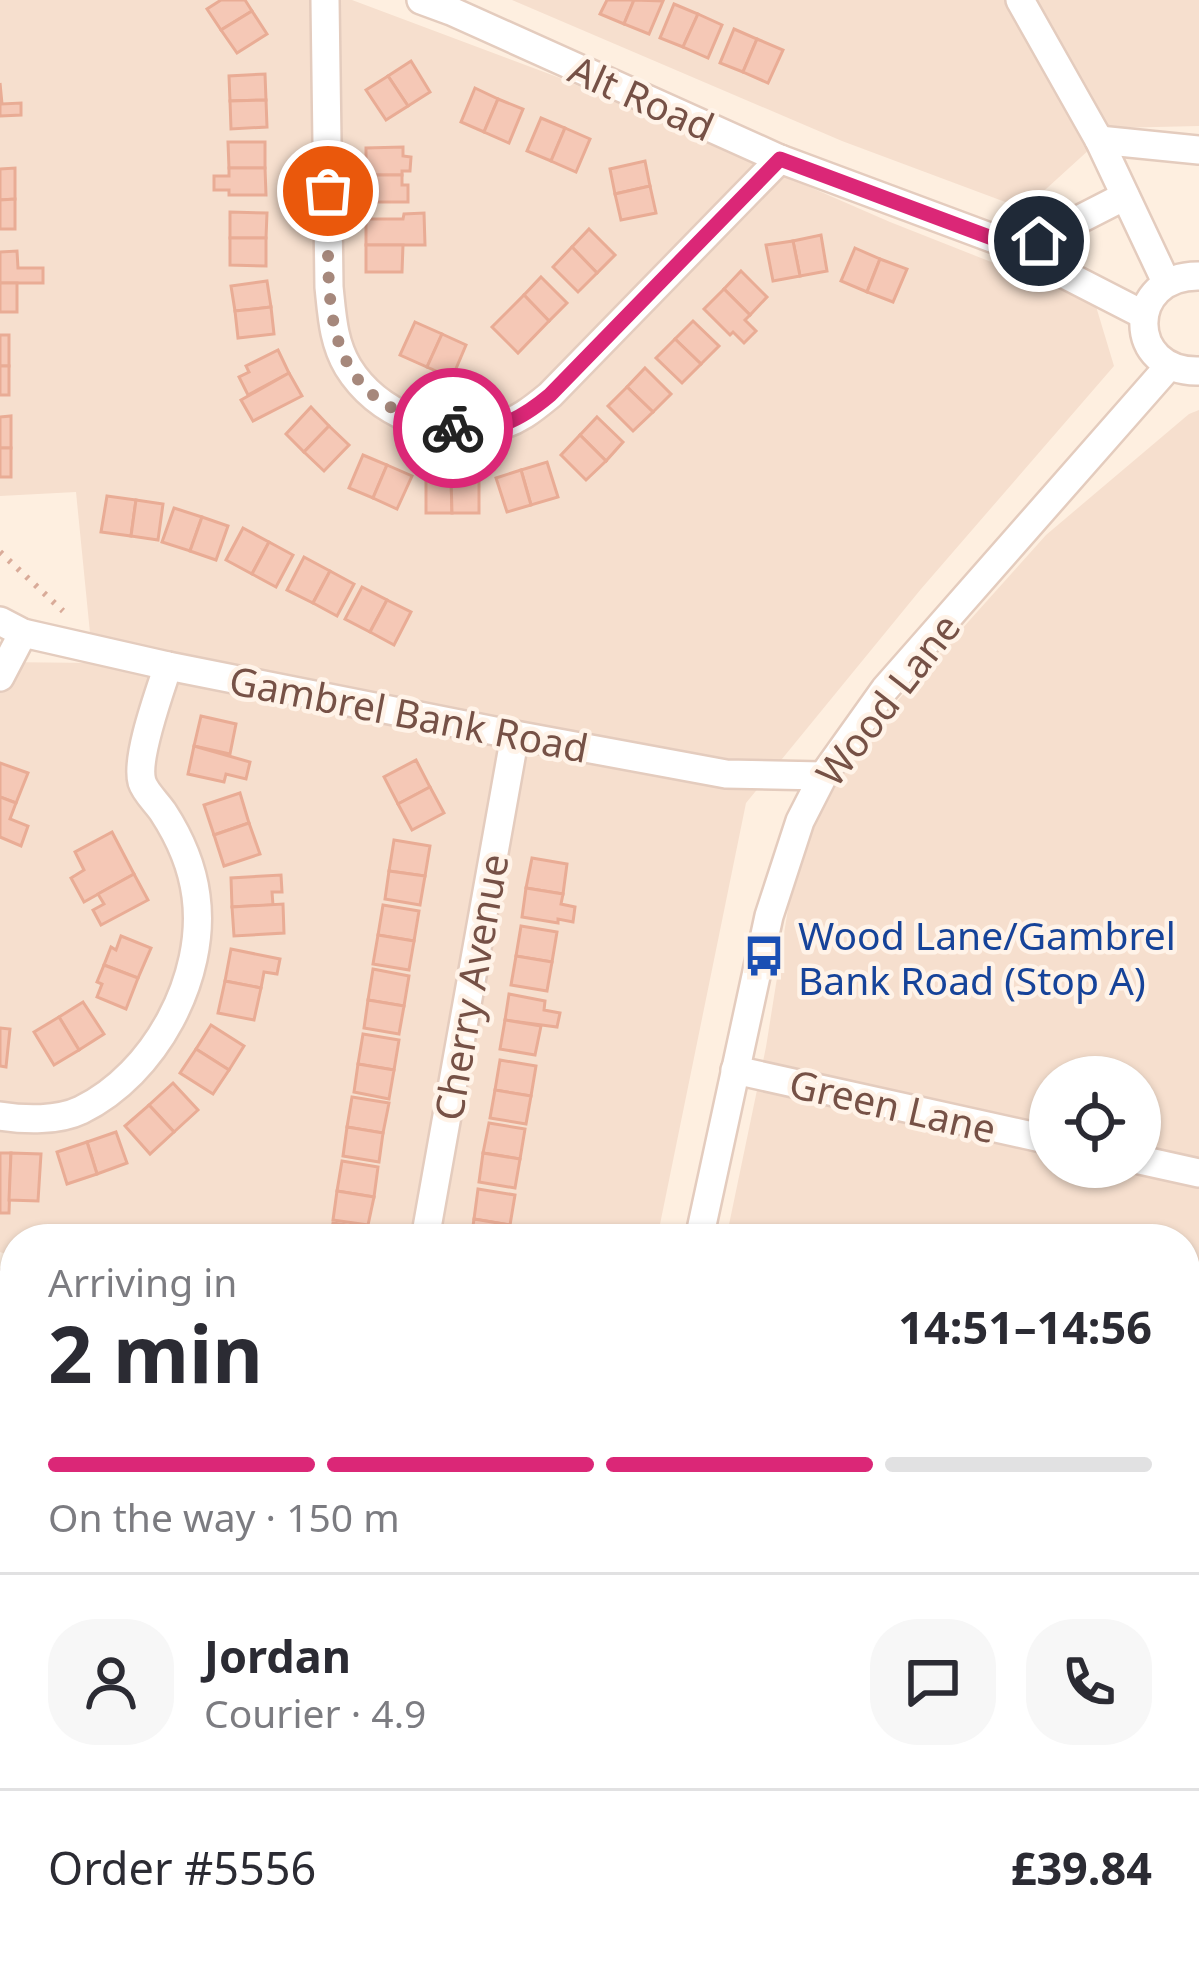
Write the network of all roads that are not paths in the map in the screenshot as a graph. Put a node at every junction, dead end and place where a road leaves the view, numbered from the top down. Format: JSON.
{"nodes":[{"id":1,"x":325,"y":0,"type":"edge"},
{"id":2,"x":421,"y":0,"type":"edge"},
{"id":3,"x":1020,"y":0,"type":"edge"},
{"id":4,"x":454,"y":6,"type":"edge"},
{"id":5,"x":1099,"y":140,"type":"junction"},
{"id":6,"x":1199,"y":150,"type":"edge"},
{"id":7,"x":780,"y":159,"type":"junction"},
{"id":8,"x":1126,"y":196,"type":"junction"},
{"id":9,"x":1000,"y":241,"type":"junction"},
{"id":10,"x":1199,"y":276,"type":"edge"},
{"id":11,"x":1166,"y":282,"type":"junction"},
{"id":12,"x":1144,"y":315,"type":"junction"},
{"id":13,"x":1169,"y":366,"type":"junction"},
{"id":14,"x":1199,"y":371,"type":"edge"},
{"id":15,"x":12,"y":627,"type":"edge"},
{"id":16,"x":168,"y":666,"type":"junction"},
{"id":17,"x":0,"y":677,"type":"edge"},
{"id":18,"x":515,"y":735,"type":"junction"},
{"id":19,"x":823,"y":776,"type":"junction"},
{"id":20,"x":736,"y":1070,"type":"junction"},
{"id":21,"x":0,"y":1116,"type":"edge"},
{"id":22,"x":1029,"y":1135,"type":"edge"},
{"id":23,"x":1161,"y":1165,"type":"edge"},
{"id":24,"x":1199,"y":1173,"type":"edge"},
{"id":25,"x":428,"y":1224,"type":"edge"},
{"id":26,"x":702,"y":1224,"type":"edge"}],
"edges":[{"from":1,"to":7,"type":"street"},
{"from":2,"to":4,"type":"street","name":"Alt Road"},
{"from":3,"to":5,"type":"street"},
{"from":4,"to":7,"type":"street","name":"Alt Road"},
{"from":5,"to":6,"type":"street"},
{"from":5,"to":8,"type":"street"},
{"from":7,"to":9,"type":"street","name":"Alt Road"},
{"from":8,"to":9,"type":"street","name":"Alt Road"},
{"from":8,"to":11,"type":"street"},
{"from":9,"to":12,"type":"street","name":"Alt Road"},
{"from":10,"to":11,"type":"street"},
{"from":11,"to":12,"type":"street"},
{"from":12,"to":13,"type":"street"},
{"from":13,"to":14,"type":"street"},
{"from":13,"to":19,"type":"street","name":"Wood Lane"},
{"from":15,"to":16,"type":"street","name":"Gambrel Bank Road"},
{"from":15,"to":17,"type":"street"},
{"from":16,"to":18,"type":"street","name":"Gambrel Bank Road"},
{"from":16,"to":21,"type":"street"},
{"from":18,"to":19,"type":"street","name":"Gambrel Bank Road"},
{"from":18,"to":25,"type":"street","name":"Cherry Avenue"},
{"from":19,"to":20,"type":"street","name":"Wood Lane"},
{"from":20,"to":22,"type":"street","name":"Green Lane"},
{"from":20,"to":26,"type":"street","name":"Wood Lane"},
{"from":23,"to":24,"type":"street"}]}
